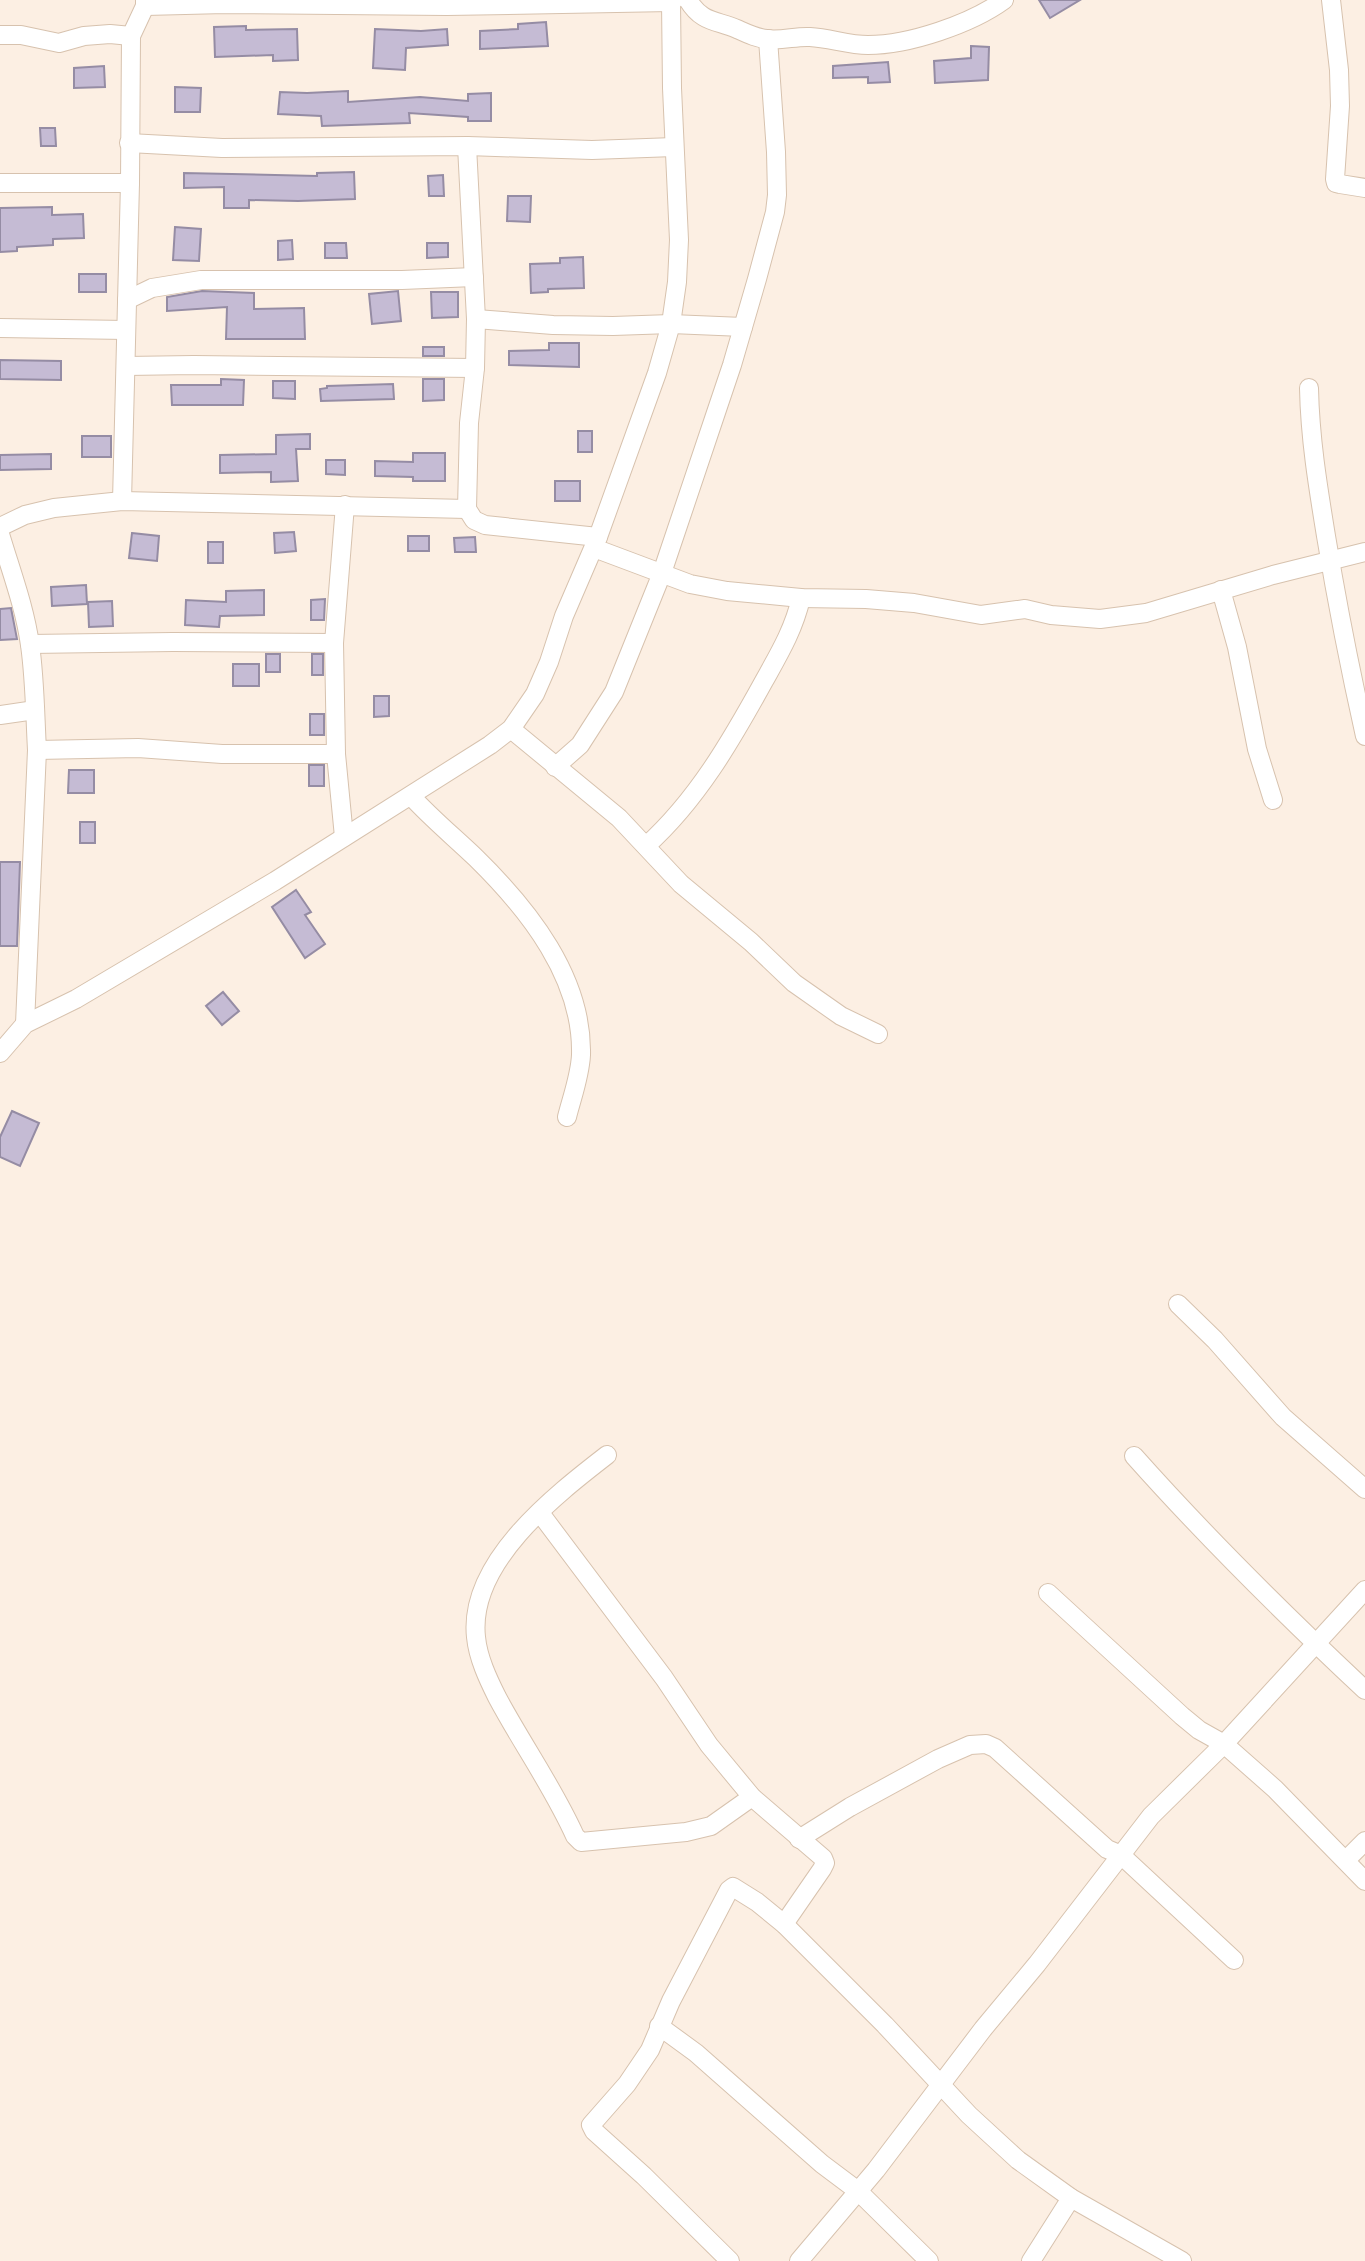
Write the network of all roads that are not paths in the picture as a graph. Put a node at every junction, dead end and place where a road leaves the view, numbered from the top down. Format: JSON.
{"nodes":[{"id":1,"x":1004,"y":0,"type":"edge"},
{"id":2,"x":1331,"y":0,"type":"edge"},
{"id":3,"x":678,"y":1,"type":"edge"},
{"id":4,"x":224,"y":2,"type":"edge"},
{"id":5,"x":145,"y":3,"type":"edge"},
{"id":6,"x":0,"y":35,"type":"edge"},
{"id":7,"x":131,"y":36,"type":"junction"},
{"id":8,"x":768,"y":39,"type":"junction"},
{"id":9,"x":130,"y":143,"type":"junction"},
{"id":10,"x":467,"y":146,"type":"junction"},
{"id":11,"x":674,"y":147,"type":"junction"},
{"id":12,"x":0,"y":183,"type":"edge"},
{"id":13,"x":130,"y":183,"type":"junction"},
{"id":14,"x":1365,"y":188,"type":"edge"},
{"id":15,"x":474,"y":277,"type":"junction"},
{"id":16,"x":127,"y":300,"type":"junction"},
{"id":17,"x":476,"y":319,"type":"junction"},
{"id":18,"x":671,"y":324,"type":"junction"},
{"id":19,"x":743,"y":327,"type":"junction"},
{"id":20,"x":0,"y":328,"type":"edge"},
{"id":21,"x":126,"y":330,"type":"junction"},
{"id":22,"x":126,"y":366,"type":"junction"},
{"id":23,"x":475,"y":368,"type":"junction"},
{"id":24,"x":1309,"y":388,"type":"dead end"},
{"id":25,"x":122,"y":501,"type":"junction"},
{"id":26,"x":345,"y":505,"type":"junction"},
{"id":27,"x":467,"y":509,"type":"junction"},
{"id":28,"x":0,"y":527,"type":"edge"},
{"id":29,"x":0,"y":534,"type":"edge"},
{"id":30,"x":596,"y":542,"type":"junction"},
{"id":31,"x":1365,"y":552,"type":"edge"},
{"id":32,"x":1330,"y":562,"type":"junction"},
{"id":33,"x":662,"y":573,"type":"junction"},
{"id":34,"x":1222,"y":590,"type":"junction"},
{"id":35,"x":801,"y":598,"type":"junction"},
{"id":36,"x":334,"y":643,"type":"junction"},
{"id":37,"x":30,"y":644,"type":"junction"},
{"id":38,"x":35,"y":710,"type":"junction"},
{"id":39,"x":0,"y":715,"type":"edge"},
{"id":40,"x":511,"y":729,"type":"junction"},
{"id":41,"x":1365,"y":736,"type":"edge"},
{"id":42,"x":37,"y":750,"type":"junction"},
{"id":43,"x":336,"y":754,"type":"junction"},
{"id":44,"x":555,"y":767,"type":"junction"},
{"id":45,"x":411,"y":796,"type":"junction"},
{"id":46,"x":1273,"y":800,"type":"dead end"},
{"id":47,"x":344,"y":837,"type":"junction"},
{"id":48,"x":646,"y":846,"type":"junction"},
{"id":49,"x":25,"y":1024,"type":"junction"},
{"id":50,"x":878,"y":1034,"type":"dead end"},
{"id":51,"x":0,"y":1053,"type":"edge"},
{"id":52,"x":567,"y":1117,"type":"dead end"},
{"id":53,"x":1178,"y":1304,"type":"dead end"},
{"id":54,"x":607,"y":1455,"type":"dead end"},
{"id":55,"x":1134,"y":1456,"type":"dead end"},
{"id":56,"x":1365,"y":1489,"type":"edge"},
{"id":57,"x":540,"y":1513,"type":"junction"},
{"id":58,"x":1365,"y":1590,"type":"edge"},
{"id":59,"x":1048,"y":1593,"type":"dead end"},
{"id":60,"x":1316,"y":1643,"type":"junction"},
{"id":61,"x":1365,"y":1690,"type":"edge"},
{"id":62,"x":1224,"y":1744,"type":"junction"},
{"id":63,"x":752,"y":1797,"type":"junction"},
{"id":64,"x":799,"y":1839,"type":"junction"},
{"id":65,"x":1365,"y":1841,"type":"edge"},
{"id":66,"x":1121,"y":1855,"type":"junction"},
{"id":67,"x":1346,"y":1860,"type":"junction"},
{"id":68,"x":1365,"y":1881,"type":"edge"},
{"id":69,"x":784,"y":1924,"type":"junction"},
{"id":70,"x":1234,"y":1960,"type":"dead end"},
{"id":71,"x":659,"y":2026,"type":"junction"},
{"id":72,"x":941,"y":2085,"type":"junction"},
{"id":73,"x":858,"y":2191,"type":"junction"},
{"id":74,"x":1070,"y":2198,"type":"junction"},
{"id":75,"x":730,"y":2261,"type":"edge"},
{"id":76,"x":799,"y":2261,"type":"edge"},
{"id":77,"x":929,"y":2261,"type":"edge"},
{"id":78,"x":1031,"y":2261,"type":"edge"},
{"id":79,"x":1182,"y":2261,"type":"edge"}],
"edges":[{"from":1,"to":8,"type":"street"},
{"from":2,"to":14,"type":"street"},
{"from":3,"to":4,"type":"street"},
{"from":3,"to":8,"type":"street"},
{"from":3,"to":11,"type":"street"},
{"from":4,"to":5,"type":"street"},
{"from":5,"to":7,"type":"street"},
{"from":6,"to":7,"type":"street"},
{"from":7,"to":9,"type":"street"},
{"from":8,"to":19,"type":"street"},
{"from":9,"to":10,"type":"street"},
{"from":9,"to":13,"type":"street"},
{"from":10,"to":11,"type":"street"},
{"from":10,"to":15,"type":"street"},
{"from":11,"to":18,"type":"street"},
{"from":12,"to":13,"type":"street"},
{"from":13,"to":16,"type":"street"},
{"from":15,"to":16,"type":"street"},
{"from":15,"to":17,"type":"street"},
{"from":16,"to":21,"type":"street"},
{"from":17,"to":18,"type":"street"},
{"from":17,"to":23,"type":"street"},
{"from":18,"to":19,"type":"street"},
{"from":18,"to":30,"type":"street"},
{"from":19,"to":33,"type":"street"},
{"from":20,"to":21,"type":"street"},
{"from":21,"to":22,"type":"street"},
{"from":22,"to":23,"type":"street"},
{"from":22,"to":25,"type":"street"},
{"from":23,"to":27,"type":"street"},
{"from":24,"to":32,"type":"street"},
{"from":25,"to":26,"type":"street"},
{"from":25,"to":28,"type":"street"},
{"from":26,"to":27,"type":"street"},
{"from":26,"to":36,"type":"street"},
{"from":27,"to":30,"type":"street"},
{"from":29,"to":37,"type":"street"},
{"from":30,"to":33,"type":"street"},
{"from":30,"to":40,"type":"street"},
{"from":31,"to":32,"type":"street"},
{"from":32,"to":34,"type":"street"},
{"from":32,"to":41,"type":"street"},
{"from":33,"to":35,"type":"street"},
{"from":33,"to":44,"type":"street"},
{"from":34,"to":35,"type":"street"},
{"from":34,"to":46,"type":"street"},
{"from":35,"to":48,"type":"street"},
{"from":36,"to":37,"type":"street"},
{"from":36,"to":43,"type":"street"},
{"from":37,"to":38,"type":"street"},
{"from":38,"to":39,"type":"street"},
{"from":38,"to":42,"type":"street"},
{"from":40,"to":44,"type":"street"},
{"from":40,"to":45,"type":"street"},
{"from":42,"to":43,"type":"street"},
{"from":42,"to":49,"type":"street"},
{"from":43,"to":47,"type":"street"},
{"from":44,"to":48,"type":"street"},
{"from":45,"to":47,"type":"street"},
{"from":45,"to":52,"type":"street"},
{"from":47,"to":49,"type":"street"},
{"from":48,"to":50,"type":"street"},
{"from":49,"to":51,"type":"street"},
{"from":53,"to":56,"type":"street"},
{"from":54,"to":57,"type":"street"},
{"from":55,"to":60,"type":"street"},
{"from":57,"to":63,"type":"street"},
{"from":57,"to":63,"type":"street"},
{"from":58,"to":60,"type":"street"},
{"from":59,"to":62,"type":"street"},
{"from":60,"to":61,"type":"street"},
{"from":60,"to":62,"type":"street"},
{"from":62,"to":66,"type":"street"},
{"from":62,"to":67,"type":"street"},
{"from":63,"to":64,"type":"street"},
{"from":64,"to":66,"type":"street"},
{"from":64,"to":69,"type":"street"},
{"from":65,"to":67,"type":"street"},
{"from":66,"to":70,"type":"street"},
{"from":66,"to":72,"type":"street"},
{"from":67,"to":68,"type":"street"},
{"from":69,"to":71,"type":"street"},
{"from":69,"to":72,"type":"street"},
{"from":71,"to":73,"type":"street"},
{"from":71,"to":75,"type":"street"},
{"from":72,"to":73,"type":"street"},
{"from":72,"to":74,"type":"street"},
{"from":73,"to":76,"type":"street"},
{"from":73,"to":77,"type":"street"},
{"from":74,"to":78,"type":"street"},
{"from":74,"to":79,"type":"street"}]}
